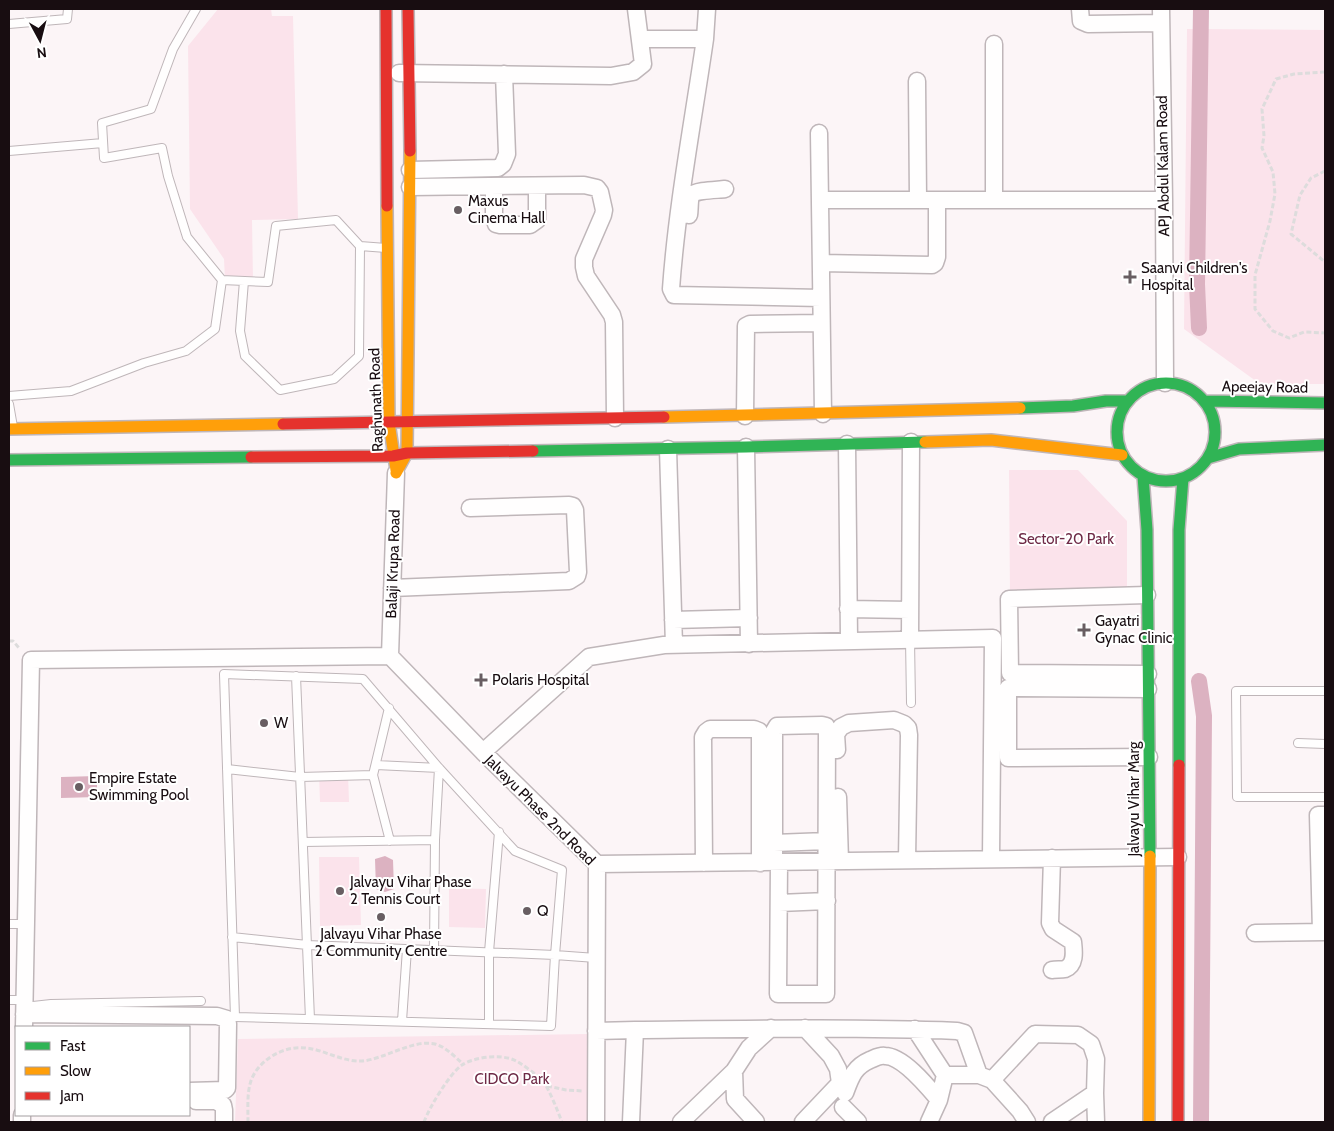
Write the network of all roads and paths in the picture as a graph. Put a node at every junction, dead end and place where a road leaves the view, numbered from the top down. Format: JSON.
{"nodes":[{"id":1,"x":71,"y":9,"type":"edge"},
{"id":2,"x":196,"y":9,"type":"edge"},
{"id":3,"x":386,"y":9,"type":"edge"},
{"id":4,"x":408,"y":9,"type":"edge"},
{"id":5,"x":636,"y":9,"type":"edge"},
{"id":6,"x":707,"y":9,"type":"edge"},
{"id":7,"x":1080,"y":9,"type":"edge"},
{"id":8,"x":1161,"y":16,"type":"edge"},
{"id":9,"x":9,"y":24,"type":"edge"},
{"id":10,"x":640,"y":39,"type":"junction"},
{"id":11,"x":705,"y":39,"type":"junction"},
{"id":12,"x":994,"y":44,"type":"dead end"},
{"id":13,"x":387,"y":72,"type":"junction"},
{"id":14,"x":1325,"y":72,"type":"edge"},
{"id":15,"x":409,"y":73,"type":"junction"},
{"id":16,"x":504,"y":74,"type":"junction"},
{"id":17,"x":917,"y":81,"type":"dead end"},
{"id":18,"x":819,"y":133,"type":"dead end"},
{"id":19,"x":103,"y":143,"type":"junction"},
{"id":20,"x":9,"y":151,"type":"edge"},
{"id":21,"x":410,"y":170,"type":"junction"},
{"id":22,"x":1325,"y":170,"type":"edge"},
{"id":23,"x":494,"y":186,"type":"junction"},
{"id":24,"x":537,"y":186,"type":"junction"},
{"id":25,"x":410,"y":187,"type":"junction"},
{"id":26,"x":725,"y":189,"type":"dead end"},
{"id":27,"x":820,"y":200,"type":"junction"},
{"id":28,"x":918,"y":200,"type":"junction"},
{"id":29,"x":937,"y":200,"type":"junction"},
{"id":30,"x":994,"y":200,"type":"junction"},
{"id":31,"x":1164,"y":200,"type":"junction"},
{"id":32,"x":685,"y":206,"type":"junction"},
{"id":33,"x":360,"y":246,"type":"junction"},
{"id":34,"x":388,"y":248,"type":"junction"},
{"id":35,"x":1325,"y":262,"type":"edge"},
{"id":36,"x":821,"y":263,"type":"junction"},
{"id":37,"x":222,"y":280,"type":"junction"},
{"id":38,"x":244,"y":281,"type":"junction"},
{"id":39,"x":821,"y":298,"type":"junction"},
{"id":40,"x":821,"y":323,"type":"junction"},
{"id":41,"x":1325,"y":333,"type":"edge"},
{"id":42,"x":1165,"y":383,"type":"junction"},
{"id":43,"x":9,"y":396,"type":"edge"},
{"id":44,"x":1128,"y":401,"type":"junction"},
{"id":45,"x":1204,"y":401,"type":"junction"},
{"id":46,"x":1325,"y":403,"type":"edge"},
{"id":47,"x":9,"y":404,"type":"edge"},
{"id":48,"x":822,"y":414,"type":"junction"},
{"id":49,"x":745,"y":416,"type":"junction"},
{"id":50,"x":615,"y":418,"type":"junction"},
{"id":51,"x":389,"y":422,"type":"junction"},
{"id":52,"x":408,"y":422,"type":"junction"},
{"id":53,"x":11,"y":429,"type":"edge"},
{"id":54,"x":911,"y":442,"type":"junction"},
{"id":55,"x":847,"y":444,"type":"junction"},
{"id":56,"x":1325,"y":445,"type":"edge"},
{"id":57,"x":746,"y":448,"type":"junction"},
{"id":58,"x":668,"y":449,"type":"junction"},
{"id":59,"x":407,"y":453,"type":"junction"},
{"id":60,"x":1122,"y":455,"type":"junction"},
{"id":61,"x":393,"y":456,"type":"junction"},
{"id":62,"x":1208,"y":458,"type":"junction"},
{"id":63,"x":9,"y":460,"type":"edge"},
{"id":64,"x":396,"y":473,"type":"junction"},
{"id":65,"x":1143,"y":476,"type":"junction"},
{"id":66,"x":1183,"y":478,"type":"junction"},
{"id":67,"x":470,"y":508,"type":"dead end"},
{"id":68,"x":392,"y":588,"type":"junction"},
{"id":69,"x":1148,"y":595,"type":"junction"},
{"id":70,"x":848,"y":609,"type":"junction"},
{"id":71,"x":910,"y":610,"type":"junction"},
{"id":72,"x":749,"y":618,"type":"junction"},
{"id":73,"x":673,"y":620,"type":"junction"},
{"id":74,"x":910,"y":639,"type":"junction"},
{"id":75,"x":848,"y":640,"type":"junction"},
{"id":76,"x":749,"y":644,"type":"junction"},
{"id":77,"x":674,"y":645,"type":"junction"},
{"id":78,"x":390,"y":656,"type":"junction"},
{"id":79,"x":296,"y":676,"type":"junction"},
{"id":80,"x":1148,"y":681,"type":"junction"},
{"id":81,"x":1325,"y":691,"type":"edge"},
{"id":82,"x":911,"y":703,"type":"dead end"},
{"id":83,"x":389,"y":708,"type":"junction"},
{"id":84,"x":1298,"y":744,"type":"dead end"},
{"id":85,"x":1325,"y":744,"type":"edge"},
{"id":86,"x":483,"y":752,"type":"junction"},
{"id":87,"x":1149,"y":758,"type":"junction"},
{"id":88,"x":376,"y":765,"type":"junction"},
{"id":89,"x":439,"y":768,"type":"junction"},
{"id":90,"x":227,"y":769,"type":"junction"},
{"id":91,"x":373,"y":775,"type":"junction"},
{"id":92,"x":300,"y":777,"type":"junction"},
{"id":93,"x":1325,"y":798,"type":"edge"},
{"id":94,"x":1325,"y":816,"type":"edge"},
{"id":95,"x":498,"y":832,"type":"junction"},
{"id":96,"x":435,"y":840,"type":"junction"},
{"id":97,"x":390,"y":841,"type":"junction"},
{"id":98,"x":827,"y":841,"type":"junction"},
{"id":99,"x":303,"y":842,"type":"junction"},
{"id":100,"x":774,"y":843,"type":"junction"},
{"id":101,"x":1150,"y":857,"type":"junction"},
{"id":102,"x":1178,"y":857,"type":"junction"},
{"id":103,"x":1052,"y":858,"type":"junction"},
{"id":104,"x":991,"y":859,"type":"junction"},
{"id":105,"x":906,"y":860,"type":"junction"},
{"id":106,"x":833,"y":861,"type":"junction"},
{"id":107,"x":771,"y":862,"type":"junction"},
{"id":108,"x":704,"y":863,"type":"junction"},
{"id":109,"x":597,"y":864,"type":"junction"},
{"id":110,"x":827,"y":901,"type":"junction"},
{"id":111,"x":779,"y":903,"type":"junction"},
{"id":112,"x":9,"y":924,"type":"edge"},
{"id":113,"x":26,"y":924,"type":"junction"},
{"id":114,"x":1323,"y":932,"type":"edge"},
{"id":115,"x":1255,"y":933,"type":"dead end"},
{"id":116,"x":232,"y":937,"type":"junction"},
{"id":117,"x":307,"y":946,"type":"junction"},
{"id":118,"x":407,"y":949,"type":"junction"},
{"id":119,"x":434,"y":950,"type":"junction"},
{"id":120,"x":489,"y":952,"type":"junction"},
{"id":121,"x":555,"y":955,"type":"junction"},
{"id":122,"x":596,"y":958,"type":"junction"},
{"id":123,"x":1052,"y":970,"type":"dead end"},
{"id":124,"x":201,"y":1001,"type":"dead end"},
{"id":125,"x":21,"y":1010,"type":"edge"},
{"id":126,"x":310,"y":1019,"type":"junction"},
{"id":127,"x":54,"y":1021,"type":"edge"},
{"id":128,"x":402,"y":1021,"type":"junction"},
{"id":129,"x":489,"y":1024,"type":"junction"},
{"id":130,"x":771,"y":1028,"type":"junction"},
{"id":131,"x":805,"y":1028,"type":"junction"},
{"id":132,"x":915,"y":1029,"type":"junction"},
{"id":133,"x":635,"y":1030,"type":"junction"},
{"id":134,"x":596,"y":1031,"type":"junction"},
{"id":135,"x":463,"y":1064,"type":"junction"},
{"id":136,"x":734,"y":1071,"type":"junction"},
{"id":137,"x":945,"y":1075,"type":"junction"},
{"id":138,"x":986,"y":1078,"type":"junction"},
{"id":139,"x":546,"y":1086,"type":"junction"},
{"id":140,"x":190,"y":1091,"type":"edge"},
{"id":141,"x":596,"y":1092,"type":"junction"},
{"id":142,"x":1094,"y":1093,"type":"junction"},
{"id":143,"x":939,"y":1100,"type":"junction"},
{"id":144,"x":190,"y":1101,"type":"edge"},
{"id":145,"x":224,"y":1122,"type":"edge"},
{"id":146,"x":248,"y":1122,"type":"edge"},
{"id":147,"x":424,"y":1122,"type":"edge"},
{"id":148,"x":562,"y":1122,"type":"edge"},
{"id":149,"x":596,"y":1122,"type":"edge"},
{"id":150,"x":631,"y":1122,"type":"edge"},
{"id":151,"x":682,"y":1122,"type":"edge"},
{"id":152,"x":756,"y":1122,"type":"edge"},
{"id":153,"x":803,"y":1122,"type":"edge"},
{"id":154,"x":858,"y":1122,"type":"edge"},
{"id":155,"x":929,"y":1122,"type":"edge"},
{"id":156,"x":1027,"y":1122,"type":"edge"},
{"id":157,"x":1052,"y":1122,"type":"edge"},
{"id":158,"x":1096,"y":1122,"type":"edge"},
{"id":159,"x":1149,"y":1122,"type":"edge"},
{"id":160,"x":1178,"y":1122,"type":"edge"}],
"edges":[{"from":1,"to":9,"type":"lane"},
{"from":2,"to":19,"type":"lane"},
{"from":3,"to":13,"type":"main road","name":"Raghunath Road"},
{"from":4,"to":15,"type":"main road","name":"Raghunath Road"},
{"from":5,"to":10,"type":"street"},
{"from":6,"to":11,"type":"street"},
{"from":7,"to":8,"type":"street"},
{"from":8,"to":31,"type":"street","name":"APJ Abdul Kalam Road"},
{"from":10,"to":11,"type":"street"},
{"from":10,"to":16,"type":"street"},
{"from":11,"to":32,"type":"street"},
{"from":12,"to":30,"type":"street"},
{"from":13,"to":15,"type":"street"},
{"from":13,"to":34,"type":"main road","name":"Raghunath Road"},
{"from":14,"to":41,"type":"path"},
{"from":15,"to":16,"type":"street"},
{"from":15,"to":21,"type":"main road","name":"Raghunath Road"},
{"from":16,"to":21,"type":"street"},
{"from":17,"to":28,"type":"street"},
{"from":18,"to":27,"type":"street"},
{"from":19,"to":20,"type":"lane"},
{"from":19,"to":37,"type":"lane"},
{"from":21,"to":25,"type":"main road","name":"Raghunath Road"},
{"from":22,"to":35,"type":"path"},
{"from":23,"to":24,"type":"street"},
{"from":23,"to":24,"type":"street"},
{"from":23,"to":25,"type":"street"},
{"from":24,"to":50,"type":"street"},
{"from":25,"to":52,"type":"main road","name":"Raghunath Road"},
{"from":26,"to":32,"type":"street"},
{"from":27,"to":28,"type":"street"},
{"from":27,"to":36,"type":"street"},
{"from":28,"to":29,"type":"street"},
{"from":29,"to":30,"type":"street"},
{"from":29,"to":36,"type":"street"},
{"from":30,"to":31,"type":"street"},
{"from":31,"to":42,"type":"street","name":"APJ Abdul Kalam Road"},
{"from":32,"to":39,"type":"street"},
{"from":33,"to":34,"type":"lane"},
{"from":33,"to":38,"type":"lane"},
{"from":33,"to":38,"type":"lane"},
{"from":34,"to":51,"type":"main road","name":"Raghunath Road"},
{"from":36,"to":39,"type":"street"},
{"from":37,"to":38,"type":"lane"},
{"from":37,"to":43,"type":"lane"},
{"from":39,"to":40,"type":"street"},
{"from":40,"to":48,"type":"street"},
{"from":40,"to":49,"type":"street"},
{"from":42,"to":44,"type":"main road"},
{"from":42,"to":45,"type":"main road"},
{"from":44,"to":48,"type":"main road"},
{"from":44,"to":60,"type":"main road"},
{"from":45,"to":46,"type":"main road","name":"Apeejay Road"},
{"from":45,"to":62,"type":"main road"},
{"from":47,"to":53,"type":"lane"},
{"from":48,"to":49,"type":"main road"},
{"from":49,"to":50,"type":"main road"},
{"from":50,"to":52,"type":"main road"},
{"from":51,"to":52,"type":"main road"},
{"from":51,"to":53,"type":"main road"},
{"from":51,"to":61,"type":"main road","name":"Raghunath Road"},
{"from":52,"to":59,"type":"main road","name":"Raghunath Road"},
{"from":54,"to":55,"type":"main road"},
{"from":54,"to":60,"type":"main road"},
{"from":54,"to":71,"type":"street"},
{"from":55,"to":57,"type":"main road"},
{"from":55,"to":70,"type":"street"},
{"from":56,"to":62,"type":"main road"},
{"from":57,"to":58,"type":"main road"},
{"from":57,"to":72,"type":"street"},
{"from":58,"to":59,"type":"main road"},
{"from":58,"to":73,"type":"street"},
{"from":59,"to":61,"type":"main road"},
{"from":59,"to":64,"type":"main road","name":"Raghunath Road"},
{"from":60,"to":65,"type":"main road"},
{"from":61,"to":63,"type":"main road"},
{"from":61,"to":64,"type":"main road","name":"Raghunath Road"},
{"from":62,"to":66,"type":"main road"},
{"from":64,"to":68,"type":"street","name":"Balaji Krupa Road"},
{"from":65,"to":66,"type":"main road"},
{"from":65,"to":69,"type":"main road","name":"Jalvayu Vihar Marg"},
{"from":66,"to":102,"type":"main road"},
{"from":67,"to":68,"type":"street"},
{"from":68,"to":78,"type":"street","name":"Balaji Krupa Road"},
{"from":69,"to":80,"type":"main road","name":"Jalvayu Vihar Marg"},
{"from":69,"to":80,"type":"street"},
{"from":70,"to":71,"type":"street"},
{"from":70,"to":75,"type":"street"},
{"from":71,"to":74,"type":"street"},
{"from":72,"to":73,"type":"street"},
{"from":72,"to":76,"type":"street"},
{"from":73,"to":77,"type":"street"},
{"from":74,"to":75,"type":"street"},
{"from":74,"to":82,"type":"lane"},
{"from":74,"to":104,"type":"street"},
{"from":75,"to":76,"type":"street"},
{"from":76,"to":77,"type":"street"},
{"from":77,"to":86,"type":"street"},
{"from":78,"to":86,"type":"street","name":"Jalvayu Phase 2nd Road"},
{"from":78,"to":113,"type":"street"},
{"from":79,"to":83,"type":"lane"},
{"from":79,"to":90,"type":"lane"},
{"from":79,"to":92,"type":"lane"},
{"from":80,"to":87,"type":"main road","name":"Jalvayu Vihar Marg"},
{"from":80,"to":87,"type":"street"},
{"from":81,"to":93,"type":"lane"},
{"from":83,"to":88,"type":"lane"},
{"from":83,"to":89,"type":"lane"},
{"from":84,"to":85,"type":"lane"},
{"from":86,"to":109,"type":"street","name":"Jalvayu Phase 2nd Road"},
{"from":87,"to":101,"type":"main road","name":"Jalvayu Vihar Marg"},
{"from":88,"to":89,"type":"lane"},
{"from":88,"to":91,"type":"lane"},
{"from":89,"to":95,"type":"lane"},
{"from":89,"to":96,"type":"lane"},
{"from":90,"to":92,"type":"lane"},
{"from":90,"to":116,"type":"lane"},
{"from":91,"to":92,"type":"lane"},
{"from":91,"to":97,"type":"lane"},
{"from":92,"to":99,"type":"lane"},
{"from":94,"to":114,"type":"street"},
{"from":95,"to":120,"type":"lane"},
{"from":95,"to":121,"type":"lane"},
{"from":96,"to":97,"type":"lane"},
{"from":96,"to":119,"type":"lane"},
{"from":97,"to":99,"type":"lane"},
{"from":98,"to":100,"type":"street"},
{"from":98,"to":100,"type":"street"},
{"from":98,"to":106,"type":"street"},
{"from":99,"to":117,"type":"lane"},
{"from":100,"to":107,"type":"street"},
{"from":101,"to":102,"type":"street"},
{"from":101,"to":103,"type":"street"},
{"from":101,"to":159,"type":"main road","name":"Jalvayu Vihar Marg"},
{"from":102,"to":160,"type":"main road"},
{"from":103,"to":104,"type":"street"},
{"from":103,"to":123,"type":"street"},
{"from":104,"to":105,"type":"street"},
{"from":105,"to":106,"type":"street"},
{"from":105,"to":106,"type":"street"},
{"from":106,"to":107,"type":"street"},
{"from":106,"to":110,"type":"street"},
{"from":107,"to":108,"type":"street"},
{"from":107,"to":108,"type":"street"},
{"from":107,"to":111,"type":"street"},
{"from":108,"to":109,"type":"street"},
{"from":109,"to":122,"type":"street","name":"Jalvayu Phase 2nd Road"},
{"from":110,"to":111,"type":"street"},
{"from":110,"to":111,"type":"street"},
{"from":112,"to":113,"type":"lane"},
{"from":113,"to":125,"type":"street"},
{"from":114,"to":115,"type":"street"},
{"from":116,"to":117,"type":"lane"},
{"from":116,"to":126,"type":"lane"},
{"from":117,"to":118,"type":"lane"},
{"from":117,"to":126,"type":"lane"},
{"from":118,"to":119,"type":"lane"},
{"from":118,"to":128,"type":"lane"},
{"from":119,"to":120,"type":"lane"},
{"from":120,"to":121,"type":"lane"},
{"from":120,"to":129,"type":"lane"},
{"from":121,"to":122,"type":"lane"},
{"from":121,"to":129,"type":"lane"},
{"from":122,"to":134,"type":"street","name":"Jalvayu Phase 2nd Road"},
{"from":124,"to":125,"type":"lane"},
{"from":125,"to":127,"type":"street"},
{"from":126,"to":128,"type":"lane"},
{"from":127,"to":140,"type":"street"},
{"from":128,"to":129,"type":"lane"},
{"from":130,"to":131,"type":"street"},
{"from":130,"to":133,"type":"street"},
{"from":130,"to":136,"type":"street"},
{"from":131,"to":132,"type":"street"},
{"from":131,"to":153,"type":"street"},
{"from":132,"to":137,"type":"street"},
{"from":132,"to":138,"type":"street"},
{"from":133,"to":134,"type":"street"},
{"from":133,"to":150,"type":"street"},
{"from":134,"to":141,"type":"street","name":"Jalvayu Phase 2nd Road"},
{"from":135,"to":139,"type":"path"},
{"from":135,"to":146,"type":"path"},
{"from":135,"to":147,"type":"path"},
{"from":136,"to":151,"type":"street"},
{"from":136,"to":152,"type":"street"},
{"from":137,"to":138,"type":"street"},
{"from":137,"to":143,"type":"street"},
{"from":138,"to":142,"type":"street"},
{"from":138,"to":156,"type":"street"},
{"from":139,"to":141,"type":"path"},
{"from":139,"to":148,"type":"path"},
{"from":141,"to":149,"type":"street","name":"Jalvayu Phase 2nd Road"},
{"from":142,"to":157,"type":"street"},
{"from":142,"to":158,"type":"street"},
{"from":143,"to":154,"type":"street"},
{"from":143,"to":155,"type":"street"},
{"from":144,"to":145,"type":"street"}]}
